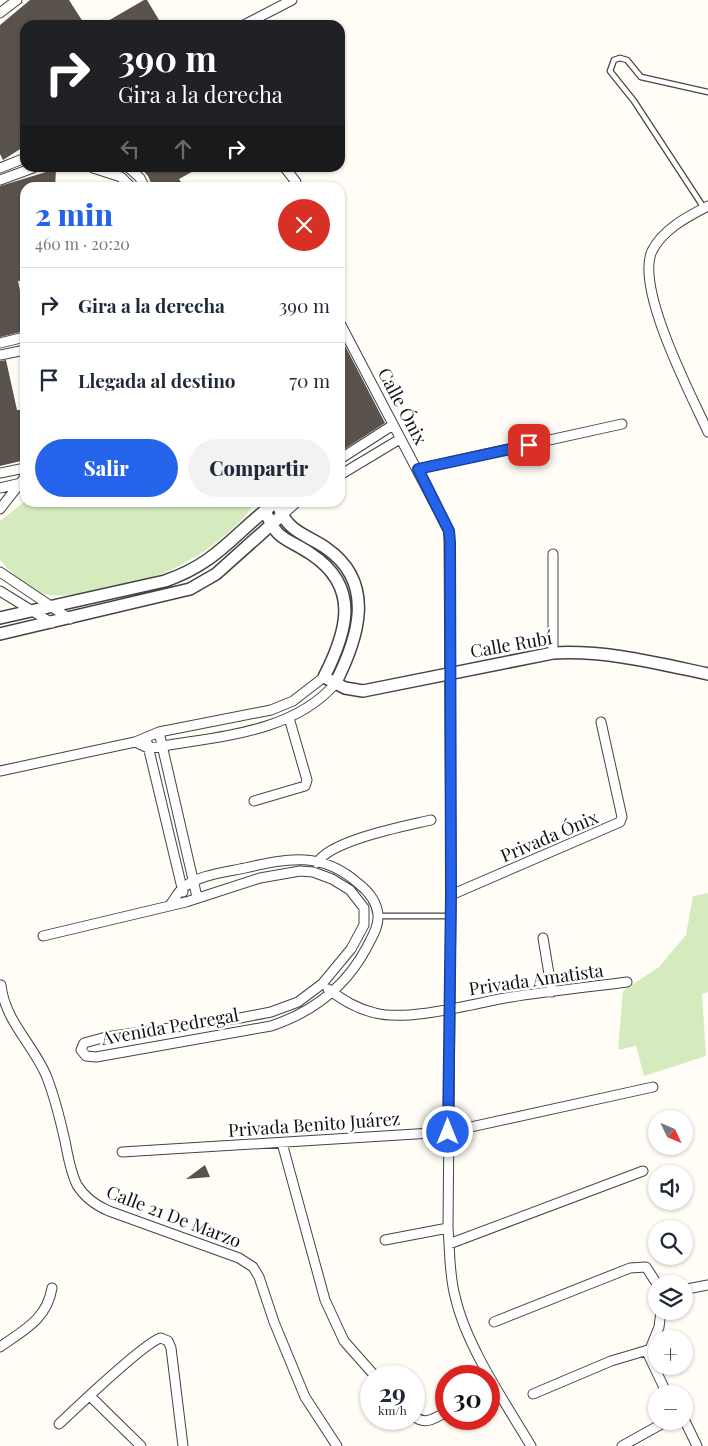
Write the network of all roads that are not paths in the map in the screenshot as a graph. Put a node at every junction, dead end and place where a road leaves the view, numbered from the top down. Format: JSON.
{"nodes":[{"id":1,"x":17,"y":0,"type":"edge"},
{"id":2,"x":292,"y":0,"type":"edge"},
{"id":3,"x":0,"y":13,"type":"edge"},
{"id":4,"x":254,"y":20,"type":"edge"},
{"id":5,"x":708,"y":92,"type":"edge"},
{"id":6,"x":20,"y":160,"type":"edge"},
{"id":7,"x":0,"y":168,"type":"edge"},
{"id":8,"x":22,"y":172,"type":"edge"},
{"id":9,"x":105,"y":172,"type":"edge"},
{"id":10,"x":133,"y":172,"type":"edge"},
{"id":11,"x":287,"y":172,"type":"edge"},
{"id":12,"x":0,"y":180,"type":"edge"},
{"id":13,"x":126,"y":182,"type":"edge"},
{"id":14,"x":142,"y":182,"type":"edge"},
{"id":15,"x":296,"y":182,"type":"edge"},
{"id":16,"x":706,"y":207,"type":"edge"},
{"id":17,"x":345,"y":333,"type":"edge"},
{"id":18,"x":20,"y":338,"type":"edge"},
{"id":19,"x":0,"y":343,"type":"edge"},
{"id":20,"x":20,"y":351,"type":"edge"},
{"id":21,"x":0,"y":355,"type":"edge"},
{"id":22,"x":622,"y":424,"type":"dead end"},
{"id":23,"x":393,"y":425,"type":"junction"},
{"id":24,"x":708,"y":432,"type":"edge"},
{"id":25,"x":400,"y":439,"type":"junction"},
{"id":26,"x":345,"y":456,"type":"edge"},
{"id":27,"x":20,"y":469,"type":"edge"},
{"id":28,"x":418,"y":469,"type":"junction"},
{"id":29,"x":12,"y":471,"type":"junction"},
{"id":30,"x":345,"y":472,"type":"edge"},
{"id":31,"x":0,"y":473,"type":"edge"},
{"id":32,"x":20,"y":482,"type":"edge"},
{"id":33,"x":20,"y":486,"type":"edge"},
{"id":34,"x":0,"y":487,"type":"edge"},
{"id":35,"x":262,"y":507,"type":"edge"},
{"id":36,"x":263,"y":507,"type":"edge"},
{"id":37,"x":278,"y":507,"type":"edge"},
{"id":38,"x":291,"y":507,"type":"edge"},
{"id":39,"x":0,"y":509,"type":"edge"},
{"id":40,"x":282,"y":515,"type":"junction"},
{"id":41,"x":271,"y":527,"type":"junction"},
{"id":42,"x":553,"y":554,"type":"dead end"},
{"id":43,"x":0,"y":572,"type":"edge"},
{"id":44,"x":0,"y":591,"type":"edge"},
{"id":45,"x":52,"y":607,"type":"junction"},
{"id":46,"x":32,"y":611,"type":"junction"},
{"id":47,"x":0,"y":618,"type":"edge"},
{"id":48,"x":70,"y":619,"type":"junction"},
{"id":49,"x":52,"y":623,"type":"junction"},
{"id":50,"x":0,"y":634,"type":"edge"},
{"id":51,"x":553,"y":654,"type":"junction"},
{"id":52,"x":450,"y":672,"type":"junction"},
{"id":53,"x":708,"y":674,"type":"edge"},
{"id":54,"x":324,"y":677,"type":"junction"},
{"id":55,"x":335,"y":684,"type":"junction"},
{"id":56,"x":289,"y":718,"type":"junction"},
{"id":57,"x":601,"y":722,"type":"dead end"},
{"id":58,"x":159,"y":732,"type":"junction"},
{"id":59,"x":146,"y":736,"type":"junction"},
{"id":60,"x":135,"y":742,"type":"junction"},
{"id":61,"x":163,"y":746,"type":"junction"},
{"id":62,"x":148,"y":748,"type":"junction"},
{"id":63,"x":0,"y":771,"type":"edge"},
{"id":64,"x":254,"y":801,"type":"dead end"},
{"id":65,"x":432,"y":820,"type":"dead end"},
{"id":66,"x":319,"y":860,"type":"junction"},
{"id":67,"x":313,"y":872,"type":"junction"},
{"id":68,"x":193,"y":883,"type":"junction"},
{"id":69,"x":182,"y":889,"type":"junction"},
{"id":70,"x":451,"y":895,"type":"junction"},
{"id":71,"x":197,"y":897,"type":"junction"},
{"id":72,"x":186,"y":902,"type":"junction"},
{"id":73,"x":170,"y":905,"type":"junction"},
{"id":74,"x":378,"y":916,"type":"junction"},
{"id":75,"x":451,"y":916,"type":"junction"},
{"id":76,"x":43,"y":936,"type":"dead end"},
{"id":77,"x":543,"y":938,"type":"dead end"},
{"id":78,"x":628,"y":982,"type":"dead end"},
{"id":79,"x":322,"y":984,"type":"junction"},
{"id":80,"x":0,"y":985,"type":"edge"},
{"id":81,"x":333,"y":992,"type":"junction"},
{"id":82,"x":552,"y":992,"type":"junction"},
{"id":83,"x":450,"y":1009,"type":"junction"},
{"id":84,"x":653,"y":1087,"type":"dead end"},
{"id":85,"x":448,"y":1132,"type":"junction"},
{"id":86,"x":282,"y":1143,"type":"junction"},
{"id":87,"x":122,"y":1152,"type":"dead end"},
{"id":88,"x":643,"y":1171,"type":"dead end"},
{"id":89,"x":448,"y":1228,"type":"junction"},
{"id":90,"x":385,"y":1240,"type":"dead end"},
{"id":91,"x":449,"y":1244,"type":"junction"},
{"id":92,"x":651,"y":1275,"type":"edge"},
{"id":93,"x":708,"y":1285,"type":"edge"},
{"id":94,"x":52,"y":1288,"type":"dead end"},
{"id":95,"x":693,"y":1288,"type":"edge"},
{"id":96,"x":494,"y":1322,"type":"dead end"},
{"id":97,"x":0,"y":1347,"type":"edge"},
{"id":98,"x":648,"y":1350,"type":"edge"},
{"id":99,"x":365,"y":1365,"type":"edge"},
{"id":100,"x":482,"y":1365,"type":"edge"},
{"id":101,"x":533,"y":1394,"type":"dead end"},
{"id":102,"x":90,"y":1396,"type":"junction"},
{"id":103,"x":500,"y":1400,"type":"edge"},
{"id":104,"x":59,"y":1424,"type":"dead end"},
{"id":105,"x":651,"y":1430,"type":"edge"},
{"id":106,"x":689,"y":1430,"type":"edge"},
{"id":107,"x":130,"y":1443,"type":"edge"},
{"id":108,"x":141,"y":1446,"type":"edge"},
{"id":109,"x":183,"y":1446,"type":"edge"},
{"id":110,"x":337,"y":1446,"type":"edge"},
{"id":111,"x":531,"y":1446,"type":"edge"},
{"id":112,"x":622,"y":1446,"type":"edge"},
{"id":113,"x":697,"y":1446,"type":"edge"}],
"edges":[{"from":1,"to":3,"type":"street"},
{"from":2,"to":4,"type":"street"},
{"from":5,"to":16,"type":"lane"},
{"from":6,"to":7,"type":"street"},
{"from":8,"to":12,"type":"street"},
{"from":9,"to":13,"type":"street"},
{"from":10,"to":14,"type":"street"},
{"from":11,"to":15,"type":"street"},
{"from":16,"to":24,"type":"street"},
{"from":17,"to":23,"type":"street","name":"Calle Ónix"},
{"from":18,"to":19,"type":"street"},
{"from":20,"to":21,"type":"street"},
{"from":22,"to":28,"type":"street"},
{"from":23,"to":25,"type":"street","name":"Calle Ónix"},
{"from":23,"to":26,"type":"street"},
{"from":25,"to":28,"type":"street","name":"Calle Ónix"},
{"from":25,"to":30,"type":"street"},
{"from":27,"to":29,"type":"street"},
{"from":28,"to":52,"type":"street","name":"Calle Ónix"},
{"from":29,"to":31,"type":"street"},
{"from":29,"to":34,"type":"street"},
{"from":32,"to":34,"type":"street"},
{"from":33,"to":39,"type":"street"},
{"from":35,"to":45,"type":"street"},
{"from":36,"to":41,"type":"street"},
{"from":37,"to":40,"type":"street"},
{"from":38,"to":40,"type":"street"},
{"from":40,"to":41,"type":"street"},
{"from":40,"to":55,"type":"street"},
{"from":41,"to":48,"type":"street"},
{"from":41,"to":54,"type":"street"},
{"from":42,"to":51,"type":"street"},
{"from":43,"to":45,"type":"street"},
{"from":44,"to":46,"type":"street"},
{"from":45,"to":46,"type":"street"},
{"from":45,"to":48,"type":"street"},
{"from":46,"to":47,"type":"street"},
{"from":46,"to":49,"type":"street"},
{"from":48,"to":49,"type":"street"},
{"from":49,"to":50,"type":"street"},
{"from":51,"to":52,"type":"street","name":"Calle Rubí"},
{"from":51,"to":53,"type":"street","name":"Calle Rubí"},
{"from":52,"to":55,"type":"street","name":"Calle Rubí"},
{"from":52,"to":70,"type":"street","name":"Calle Ónix"},
{"from":54,"to":55,"type":"street","name":"Calle Rubí"},
{"from":54,"to":58,"type":"street"},
{"from":55,"to":56,"type":"street"},
{"from":56,"to":61,"type":"street"},
{"from":56,"to":64,"type":"street"},
{"from":57,"to":70,"type":"street","name":"Privada Ónix"},
{"from":58,"to":59,"type":"street"},
{"from":58,"to":61,"type":"street"},
{"from":59,"to":60,"type":"street"},
{"from":59,"to":62,"type":"street"},
{"from":60,"to":62,"type":"street"},
{"from":60,"to":63,"type":"street"},
{"from":61,"to":62,"type":"street"},
{"from":61,"to":68,"type":"street"},
{"from":62,"to":69,"type":"street"},
{"from":65,"to":66,"type":"street"},
{"from":66,"to":67,"type":"street"},
{"from":66,"to":68,"type":"street"},
{"from":66,"to":74,"type":"street"},
{"from":67,"to":71,"type":"street","name":"Avenida Pedregal"},
{"from":67,"to":79,"type":"street","name":"Avenida Pedregal"},
{"from":68,"to":69,"type":"street"},
{"from":68,"to":71,"type":"street"},
{"from":69,"to":72,"type":"street"},
{"from":69,"to":73,"type":"street"},
{"from":70,"to":75,"type":"street","name":"Calle Ónix"},
{"from":71,"to":72,"type":"street","name":"Avenida Pedregal"},
{"from":72,"to":73,"type":"street","name":"Avenida Pedregal"},
{"from":73,"to":76,"type":"street","name":"Avenida Pedregal"},
{"from":74,"to":75,"type":"lane"},
{"from":74,"to":81,"type":"street","name":"Avenida Pedregal"},
{"from":75,"to":83,"type":"street","name":"Calle Ónix"},
{"from":77,"to":82,"type":"street"},
{"from":78,"to":82,"type":"street","name":"Privada Amatista"},
{"from":79,"to":81,"type":"street","name":"Privada Amatista"},
{"from":79,"to":81,"type":"street","name":"Avenida Pedregal"},
{"from":80,"to":110,"type":"street","name":"Calle 21 De Marzo"},
{"from":81,"to":83,"type":"street","name":"Privada Amatista"},
{"from":82,"to":83,"type":"street","name":"Privada Amatista"},
{"from":83,"to":85,"type":"street","name":"Calle Ónix"},
{"from":84,"to":85,"type":"street","name":"Privada Benito Juárez"},
{"from":85,"to":86,"type":"street","name":"Privada Benito Juárez"},
{"from":85,"to":89,"type":"street","name":"Calle Ónix"},
{"from":86,"to":87,"type":"street","name":"Privada Benito Juárez"},
{"from":86,"to":99,"type":"street"},
{"from":88,"to":91,"type":"street"},
{"from":89,"to":90,"type":"street"},
{"from":89,"to":91,"type":"street","name":"Calle Ónix"},
{"from":91,"to":100,"type":"street","name":"Calle Ónix"},
{"from":92,"to":96,"type":"street"},
{"from":93,"to":95,"type":"street"},
{"from":94,"to":97,"type":"street"},
{"from":98,"to":101,"type":"street"},
{"from":102,"to":104,"type":"street"},
{"from":102,"to":107,"type":"street"},
{"from":102,"to":109,"type":"street"},
{"from":103,"to":111,"type":"street","name":"Calle Ónix"},
{"from":105,"to":112,"type":"street"},
{"from":106,"to":113,"type":"street"},
{"from":107,"to":108,"type":"street"}]}
